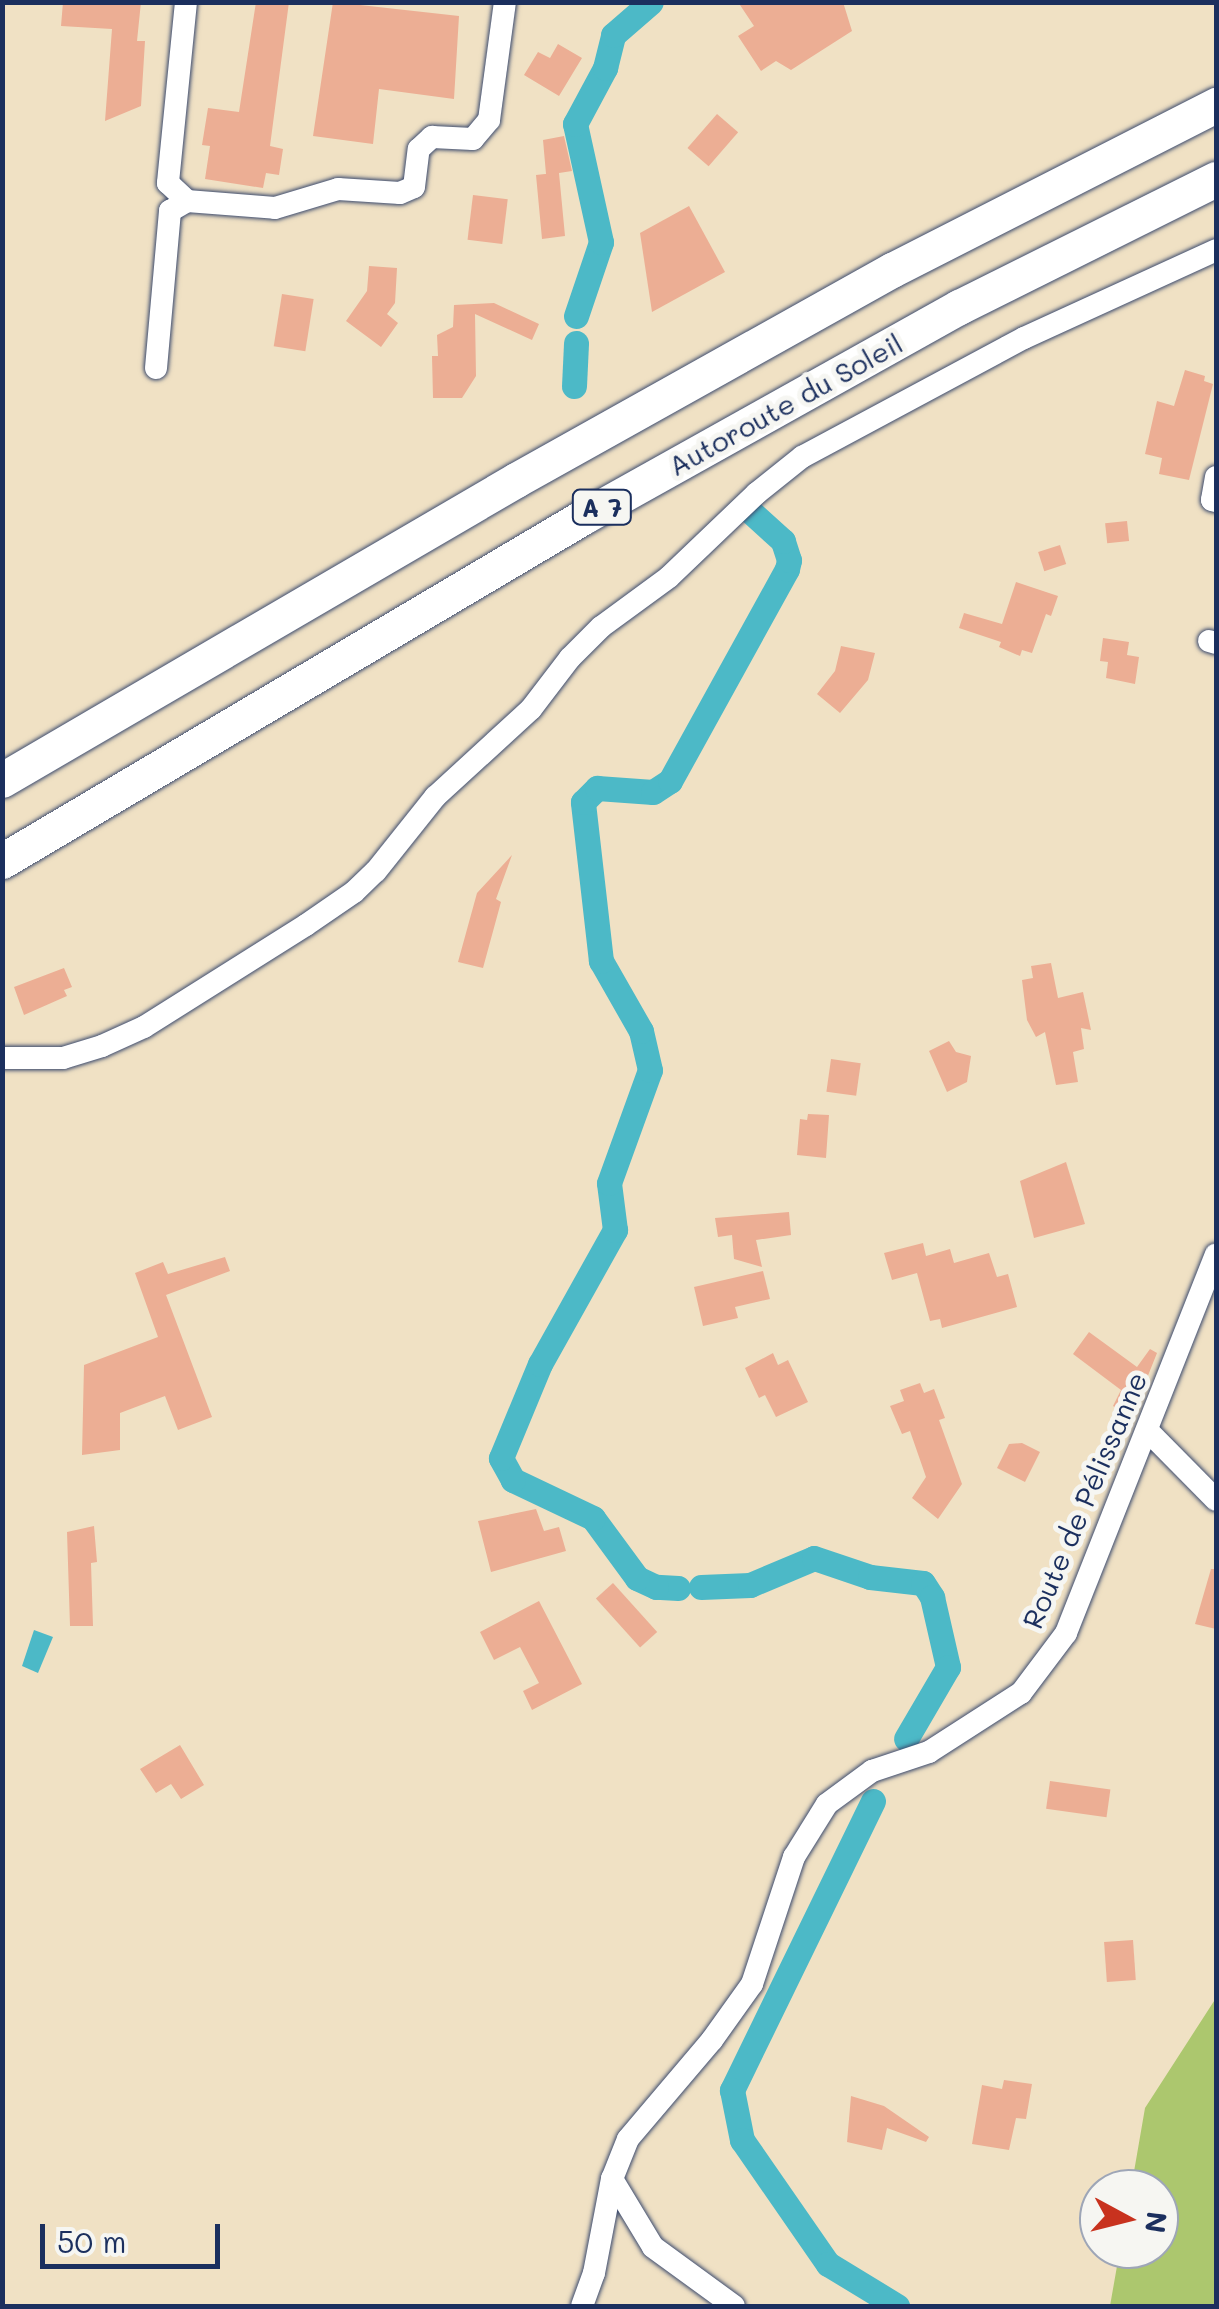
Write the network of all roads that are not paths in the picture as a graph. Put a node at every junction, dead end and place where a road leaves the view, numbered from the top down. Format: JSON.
{"nodes":[{"id":1,"x":186,"y":2,"type":"edge"},
{"id":2,"x":505,"y":2,"type":"edge"},
{"id":3,"x":1216,"y":105,"type":"edge"},
{"id":4,"x":1216,"y":179,"type":"edge"},
{"id":5,"x":187,"y":200,"type":"junction"},
{"id":6,"x":1216,"y":250,"type":"edge"},
{"id":7,"x":156,"y":368,"type":"dead end"},
{"id":8,"x":1216,"y":478,"type":"edge"},
{"id":9,"x":1216,"y":501,"type":"edge"},
{"id":10,"x":2,"y":780,"type":"edge"},
{"id":11,"x":2,"y":861,"type":"edge"},
{"id":12,"x":2,"y":1058,"type":"edge"},
{"id":13,"x":1216,"y":1255,"type":"edge"},
{"id":14,"x":1149,"y":1432,"type":"junction"},
{"id":15,"x":1216,"y":1500,"type":"edge"},
{"id":16,"x":612,"y":2179,"type":"junction"},
{"id":17,"x":582,"y":2306,"type":"edge"},
{"id":18,"x":734,"y":2306,"type":"edge"}],
"edges":[{"from":1,"to":5,"type":"street"},
{"from":2,"to":5,"type":"street"},
{"from":3,"to":10,"type":"highway","number":"A 7"},
{"from":4,"to":11,"type":"highway","name":"Autoroute du Soleil","number":"A 7"},
{"from":5,"to":7,"type":"street"},
{"from":6,"to":12,"type":"street"},
{"from":8,"to":9,"type":"street"},
{"from":13,"to":14,"type":"street","name":"Route de Pélissanne"},
{"from":14,"to":15,"type":"street"},
{"from":14,"to":16,"type":"street","name":"Route de Pélissanne"},
{"from":16,"to":17,"type":"street","name":"Route de Pélissanne"},
{"from":16,"to":18,"type":"street"}]}
